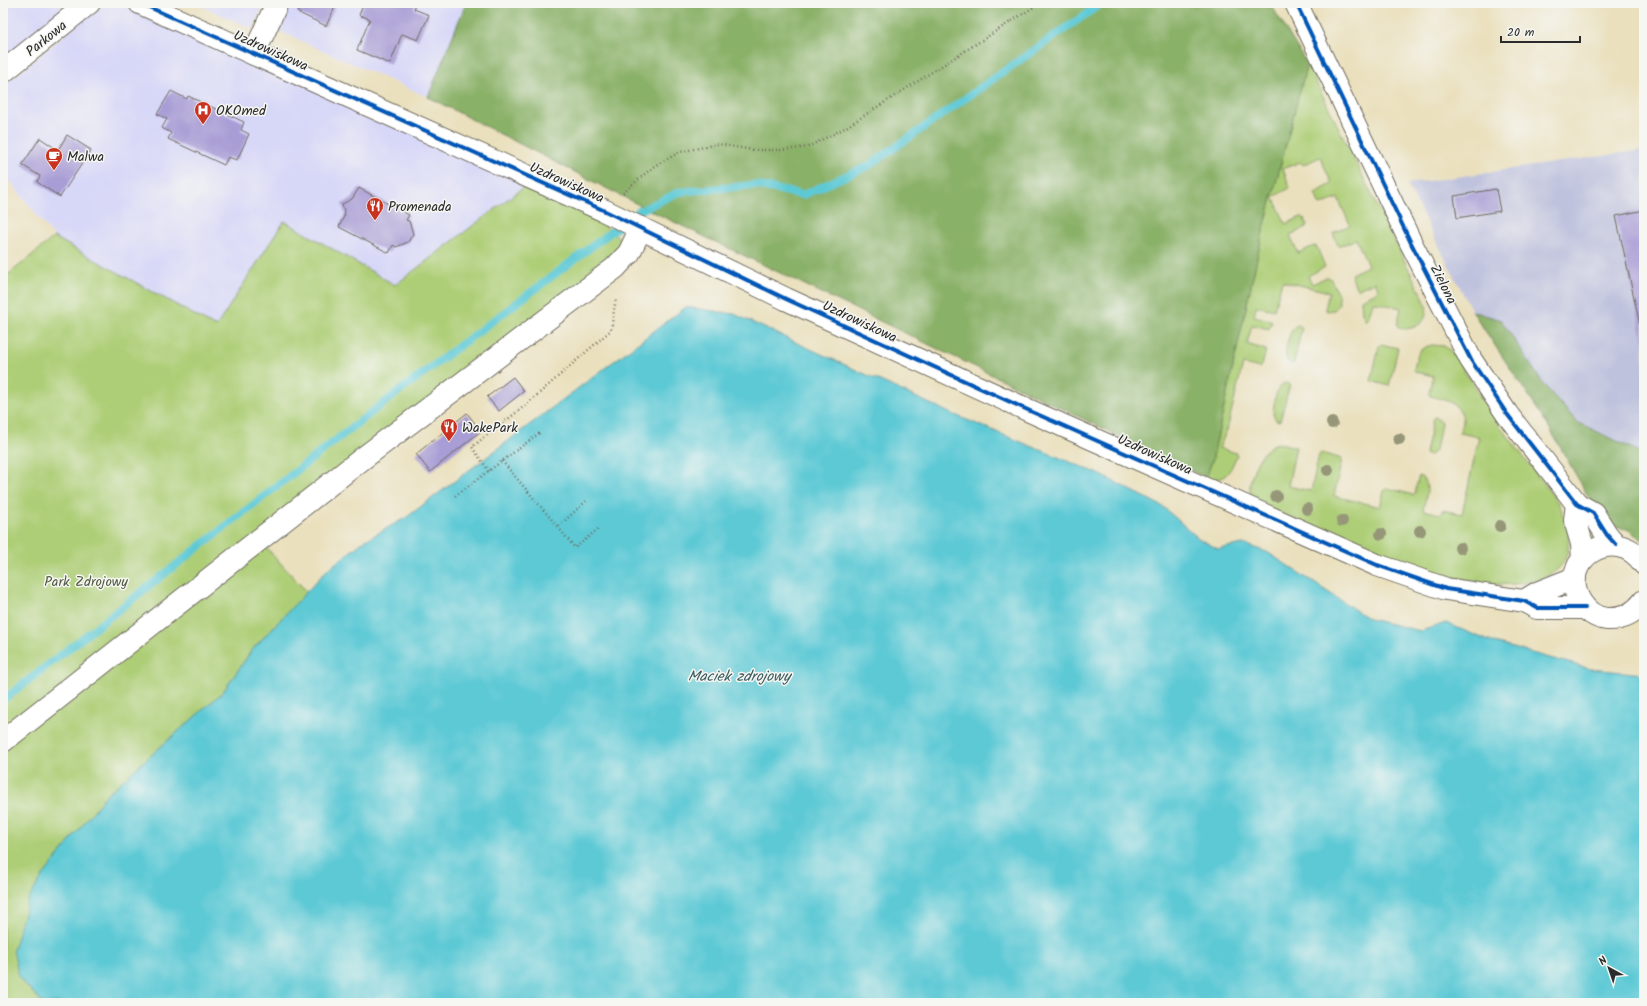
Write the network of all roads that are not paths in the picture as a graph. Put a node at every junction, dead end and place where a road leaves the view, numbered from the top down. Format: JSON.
{"nodes":[{"id":1,"x":89,"y":3,"type":"edge"},
{"id":2,"x":140,"y":3,"type":"edge"},
{"id":3,"x":277,"y":3,"type":"edge"},
{"id":4,"x":1296,"y":3,"type":"edge"},
{"id":5,"x":254,"y":54,"type":"junction"},
{"id":6,"x":3,"y":72,"type":"edge"},
{"id":7,"x":641,"y":228,"type":"junction"},
{"id":8,"x":1577,"y":504,"type":"junction"},
{"id":9,"x":1616,"y":545,"type":"junction"},
{"id":10,"x":1644,"y":564,"type":"edge"},
{"id":11,"x":1579,"y":569,"type":"junction"},
{"id":12,"x":1524,"y":601,"type":"junction"},
{"id":13,"x":1644,"y":601,"type":"edge"},
{"id":14,"x":1585,"y":608,"type":"junction"},
{"id":15,"x":1636,"y":617,"type":"edge"},
{"id":16,"x":3,"y":741,"type":"edge"}],
"edges":[{"from":1,"to":6,"type":"street","name":"Parkowa"},
{"from":2,"to":5,"type":"street","name":"Uzdrowiskowa"},
{"from":3,"to":5,"type":"street"},
{"from":4,"to":8,"type":"street","name":"Zielona"},
{"from":5,"to":7,"type":"street","name":"Uzdrowiskowa"},
{"from":7,"to":12,"type":"street","name":"Uzdrowiskowa"},
{"from":7,"to":16,"type":"street"},
{"from":8,"to":9,"type":"street","name":"Zielona"},
{"from":8,"to":11,"type":"street"},
{"from":9,"to":10,"type":"street"},
{"from":9,"to":11,"type":"street"},
{"from":11,"to":12,"type":"street"},
{"from":11,"to":14,"type":"street"},
{"from":12,"to":14,"type":"street","name":"Uzdrowiskowa"},
{"from":13,"to":15,"type":"street"},
{"from":14,"to":15,"type":"street"}]}
